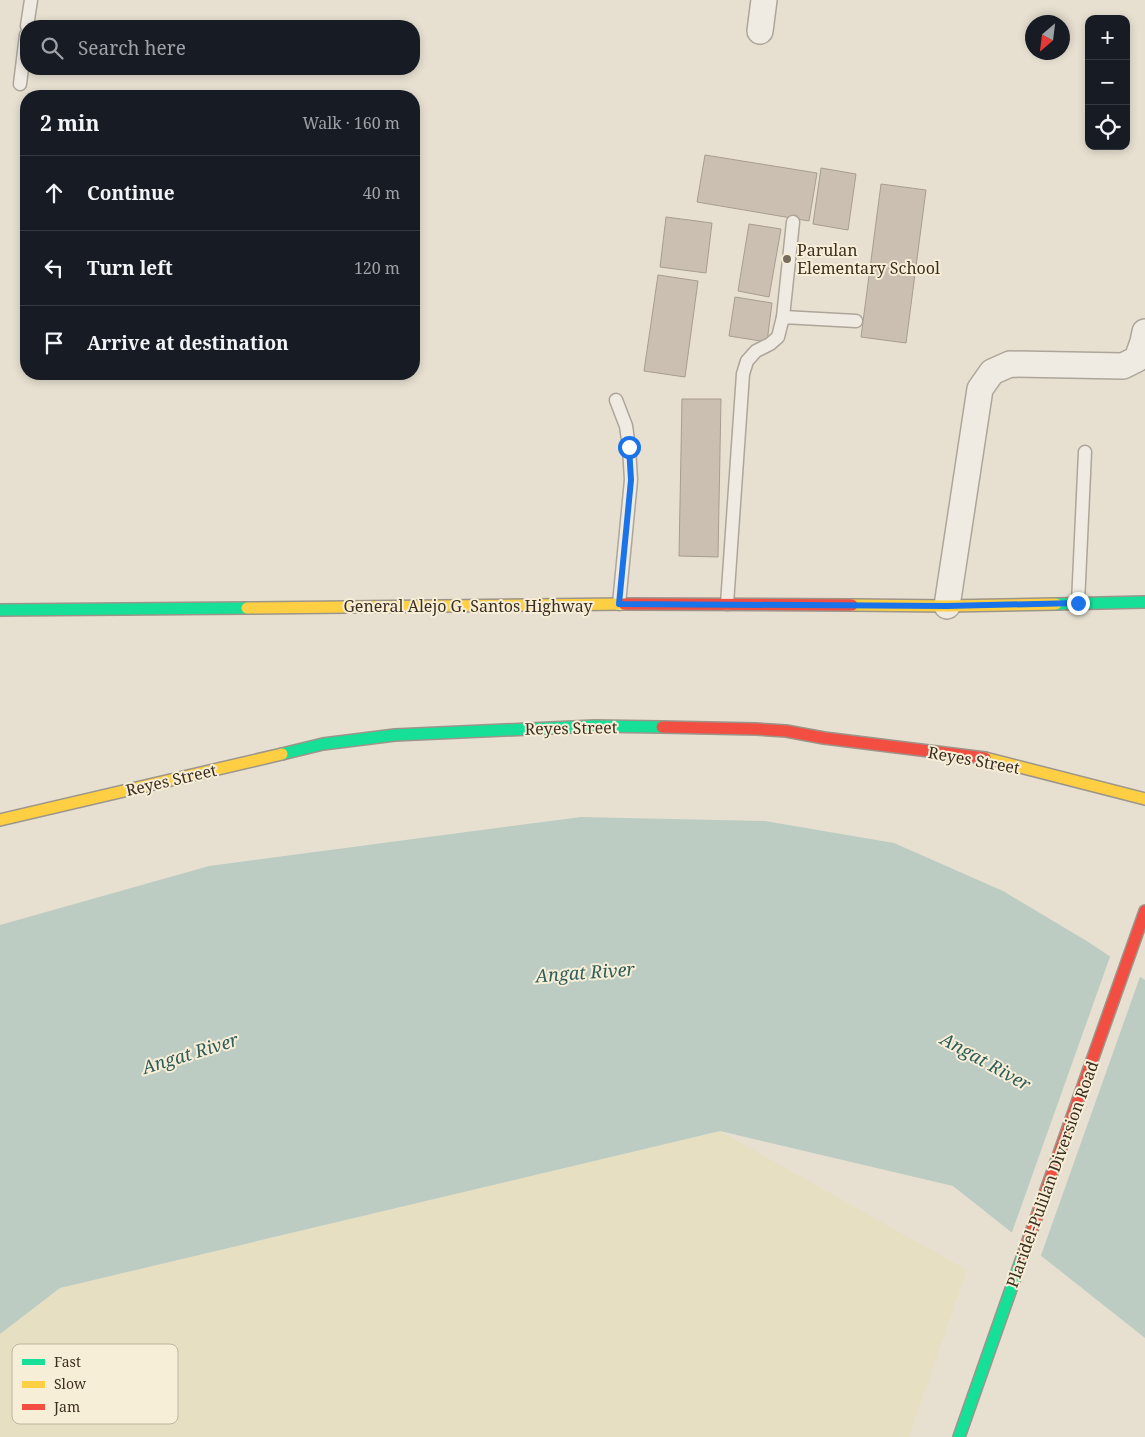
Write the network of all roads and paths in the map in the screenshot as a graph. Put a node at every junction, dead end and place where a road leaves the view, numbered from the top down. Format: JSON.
{"nodes":[{"id":1,"x":31,"y":0,"type":"edge"},
{"id":2,"x":764,"y":0,"type":"edge"},
{"id":3,"x":28,"y":20,"type":"edge"},
{"id":4,"x":760,"y":31,"type":"dead end"},
{"id":5,"x":21,"y":75,"type":"edge"},
{"id":6,"x":20,"y":84,"type":"dead end"},
{"id":7,"x":793,"y":222,"type":"dead end"},
{"id":8,"x":783,"y":317,"type":"junction"},
{"id":9,"x":856,"y":321,"type":"dead end"},
{"id":10,"x":1145,"y":332,"type":"edge"},
{"id":11,"x":616,"y":400,"type":"dead end"},
{"id":12,"x":1085,"y":452,"type":"dead end"},
{"id":13,"x":1145,"y":602,"type":"edge"},
{"id":14,"x":1078,"y":603,"type":"junction"},
{"id":15,"x":619,"y":604,"type":"junction"},
{"id":16,"x":727,"y":604,"type":"junction"},
{"id":17,"x":947,"y":606,"type":"junction"},
{"id":18,"x":0,"y":610,"type":"edge"},
{"id":19,"x":1145,"y":799,"type":"edge"},
{"id":20,"x":0,"y":820,"type":"edge"},
{"id":21,"x":1145,"y":911,"type":"edge"},
{"id":22,"x":958,"y":1437,"type":"edge"}],
"edges":[{"from":1,"to":3,"type":"lane"},
{"from":2,"to":4,"type":"street"},
{"from":5,"to":6,"type":"lane"},
{"from":7,"to":8,"type":"lane"},
{"from":8,"to":9,"type":"lane"},
{"from":8,"to":16,"type":"lane"},
{"from":10,"to":17,"type":"street"},
{"from":11,"to":15,"type":"lane"},
{"from":12,"to":14,"type":"lane"},
{"from":13,"to":14,"type":"main road","name":"General Alejo G. Santos Highway"},
{"from":14,"to":17,"type":"main road","name":"General Alejo G. Santos Highway"},
{"from":15,"to":16,"type":"main road","name":"General Alejo G. Santos Highway"},
{"from":15,"to":18,"type":"main road","name":"General Alejo G. Santos Highway"},
{"from":16,"to":17,"type":"main road","name":"General Alejo G. Santos Highway"},
{"from":19,"to":20,"type":"main road","name":"Reyes Street"},
{"from":21,"to":22,"type":"main road","name":"Plaridel-Pulilan Diversion Road"}]}
